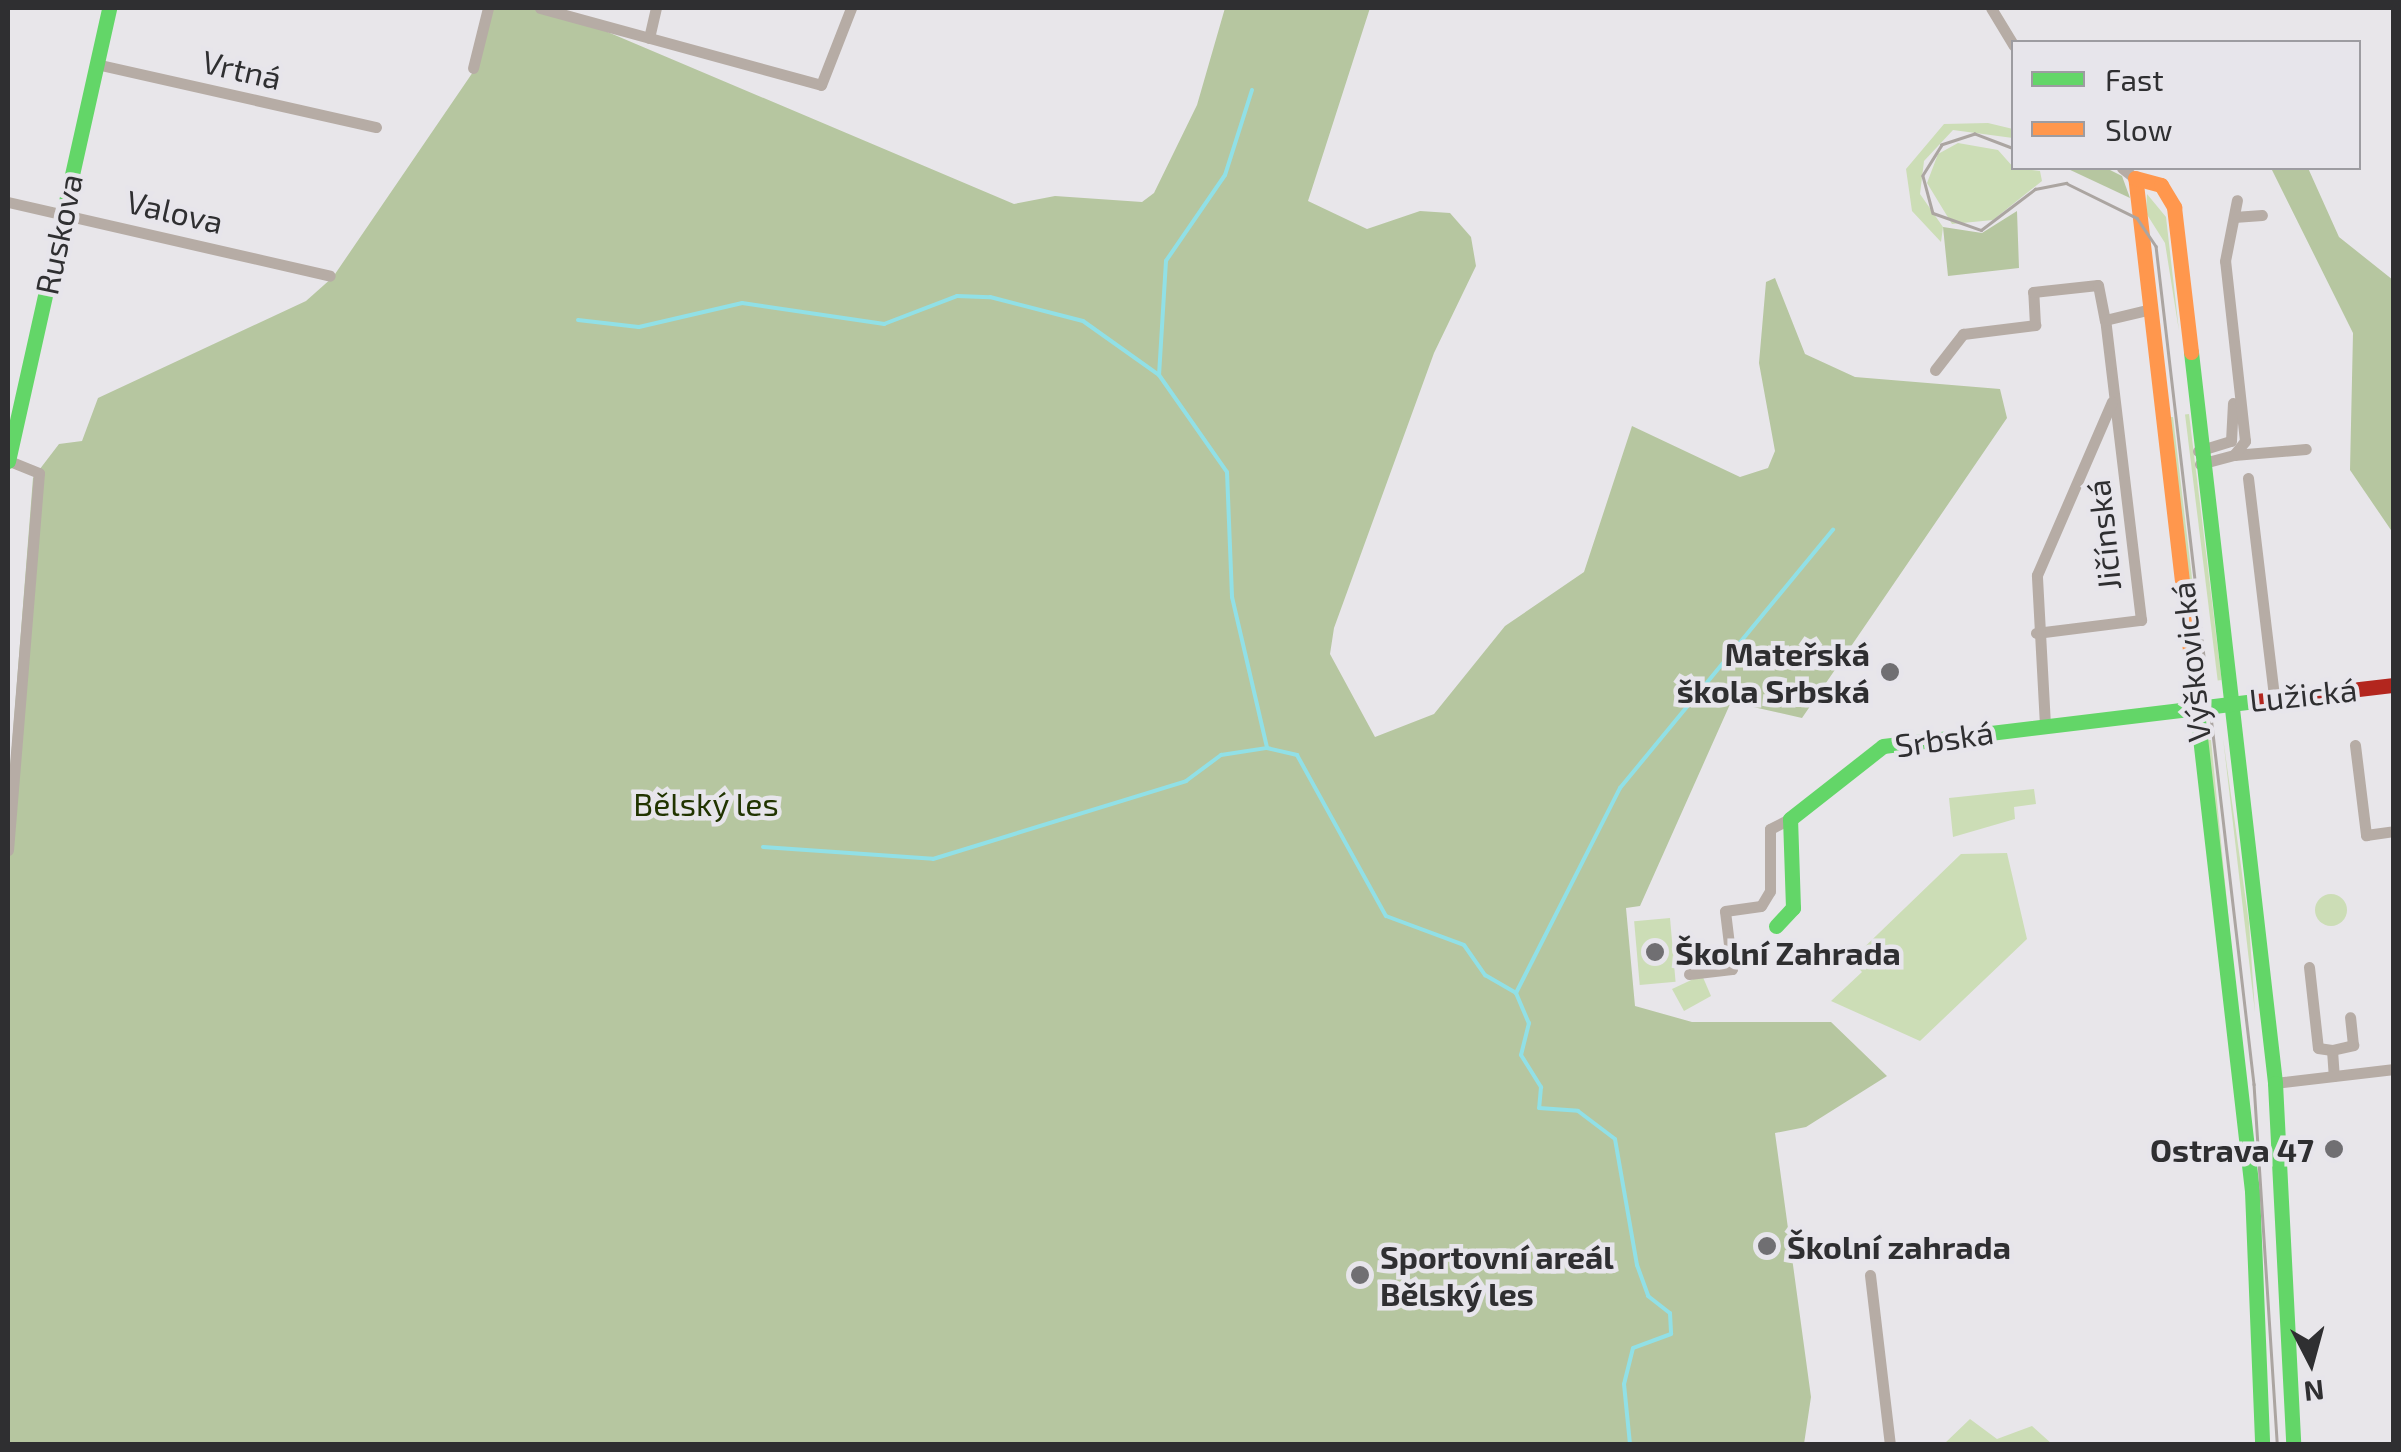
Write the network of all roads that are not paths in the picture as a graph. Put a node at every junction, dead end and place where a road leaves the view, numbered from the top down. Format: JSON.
{"nodes":[{"id":1,"x":109,"y":8,"type":"edge"},
{"id":2,"x":488,"y":8,"type":"edge"},
{"id":3,"x":540,"y":8,"type":"edge"},
{"id":4,"x":656,"y":8,"type":"edge"},
{"id":5,"x":850,"y":8,"type":"edge"},
{"id":6,"x":1991,"y":8,"type":"edge"},
{"id":7,"x":649,"y":38,"type":"junction"},
{"id":8,"x":2011,"y":41,"type":"edge"},
{"id":9,"x":96,"y":64,"type":"junction"},
{"id":10,"x":473,"y":68,"type":"dead end"},
{"id":11,"x":376,"y":127,"type":"dead end"},
{"id":12,"x":2128,"y":173,"type":"edge"},
{"id":13,"x":2237,"y":200,"type":"dead end"},
{"id":14,"x":8,"y":202,"type":"edge"},
{"id":15,"x":63,"y":214,"type":"junction"},
{"id":16,"x":2262,"y":216,"type":"dead end"},
{"id":17,"x":2234,"y":217,"type":"junction"},
{"id":18,"x":330,"y":276,"type":"dead end"},
{"id":19,"x":2151,"y":308,"type":"junction"},
{"id":20,"x":2105,"y":320,"type":"junction"},
{"id":21,"x":1936,"y":370,"type":"dead end"},
{"id":22,"x":2114,"y":398,"type":"junction"},
{"id":23,"x":2232,"y":403,"type":"dead end"},
{"id":24,"x":2306,"y":449,"type":"dead end"},
{"id":25,"x":2234,"y":455,"type":"junction"},
{"id":26,"x":2199,"y":458,"type":"junction"},
{"id":27,"x":8,"y":461,"type":"edge"},
{"id":28,"x":2248,"y":478,"type":"dead end"},
{"id":29,"x":2036,"y":633,"type":"junction"},
{"id":30,"x":2394,"y":684,"type":"edge"},
{"id":31,"x":2274,"y":696,"type":"junction"},
{"id":32,"x":2222,"y":702,"type":"junction"},
{"id":33,"x":2194,"y":706,"type":"junction"},
{"id":34,"x":2045,"y":725,"type":"junction"},
{"id":35,"x":2355,"y":745,"type":"dead end"},
{"id":36,"x":11,"y":798,"type":"edge"},
{"id":37,"x":1790,"y":819,"type":"junction"},
{"id":38,"x":2394,"y":830,"type":"edge"},
{"id":39,"x":8,"y":850,"type":"edge"},
{"id":40,"x":1776,"y":926,"type":"dead end"},
{"id":41,"x":2309,"y":967,"type":"dead end"},
{"id":42,"x":1689,"y":974,"type":"dead end"},
{"id":43,"x":2350,"y":1017,"type":"dead end"},
{"id":44,"x":2332,"y":1050,"type":"junction"},
{"id":45,"x":2394,"y":1068,"type":"edge"},
{"id":46,"x":2334,"y":1076,"type":"junction"},
{"id":47,"x":2275,"y":1084,"type":"junction"},
{"id":48,"x":1870,"y":1274,"type":"dead end"},
{"id":49,"x":1890,"y":1444,"type":"edge"},
{"id":50,"x":2262,"y":1444,"type":"edge"},
{"id":51,"x":2293,"y":1444,"type":"edge"}],
"edges":[{"from":1,"to":9,"type":"street","name":"Ruskova"},
{"from":2,"to":10,"type":"street"},
{"from":3,"to":7,"type":"street"},
{"from":4,"to":7,"type":"street"},
{"from":5,"to":7,"type":"street"},
{"from":6,"to":8,"type":"street"},
{"from":9,"to":11,"type":"street","name":"Vrtná"},
{"from":9,"to":15,"type":"street","name":"Ruskova"},
{"from":12,"to":19,"type":"street","name":"Výškovická"},
{"from":12,"to":26,"type":"street","name":"Výškovická"},
{"from":13,"to":17,"type":"street"},
{"from":14,"to":15,"type":"street","name":"Valova"},
{"from":15,"to":18,"type":"street","name":"Valova"},
{"from":15,"to":27,"type":"street","name":"Ruskova"},
{"from":16,"to":17,"type":"street"},
{"from":17,"to":25,"type":"street"},
{"from":19,"to":20,"type":"street"},
{"from":19,"to":33,"type":"street","name":"Výškovická"},
{"from":20,"to":21,"type":"street","name":"Jičínská"},
{"from":20,"to":22,"type":"street","name":"Jičínská"},
{"from":22,"to":29,"type":"street","name":"Jičínská"},
{"from":22,"to":29,"type":"street","name":"Jičínská"},
{"from":23,"to":26,"type":"street"},
{"from":24,"to":25,"type":"street"},
{"from":25,"to":26,"type":"street"},
{"from":26,"to":32,"type":"street","name":"Výškovická"},
{"from":27,"to":36,"type":"street"},
{"from":28,"to":31,"type":"street"},
{"from":29,"to":34,"type":"street","name":"Jičínská"},
{"from":30,"to":31,"type":"street","name":"Lužická"},
{"from":31,"to":32,"type":"street","name":"Lužická"},
{"from":32,"to":33,"type":"street","name":"Srbská"},
{"from":32,"to":47,"type":"street","name":"Výškovická"},
{"from":33,"to":34,"type":"street","name":"Srbská"},
{"from":33,"to":50,"type":"street","name":"Výškovická"},
{"from":34,"to":37,"type":"street","name":"Srbská"},
{"from":35,"to":38,"type":"street","name":"Lužická"},
{"from":36,"to":39,"type":"street"},
{"from":37,"to":40,"type":"street"},
{"from":37,"to":42,"type":"street"},
{"from":41,"to":44,"type":"street"},
{"from":43,"to":44,"type":"street"},
{"from":44,"to":46,"type":"street"},
{"from":45,"to":46,"type":"street"},
{"from":46,"to":47,"type":"street"},
{"from":47,"to":51,"type":"street","name":"Výškovická"},
{"from":48,"to":49,"type":"street"}]}
